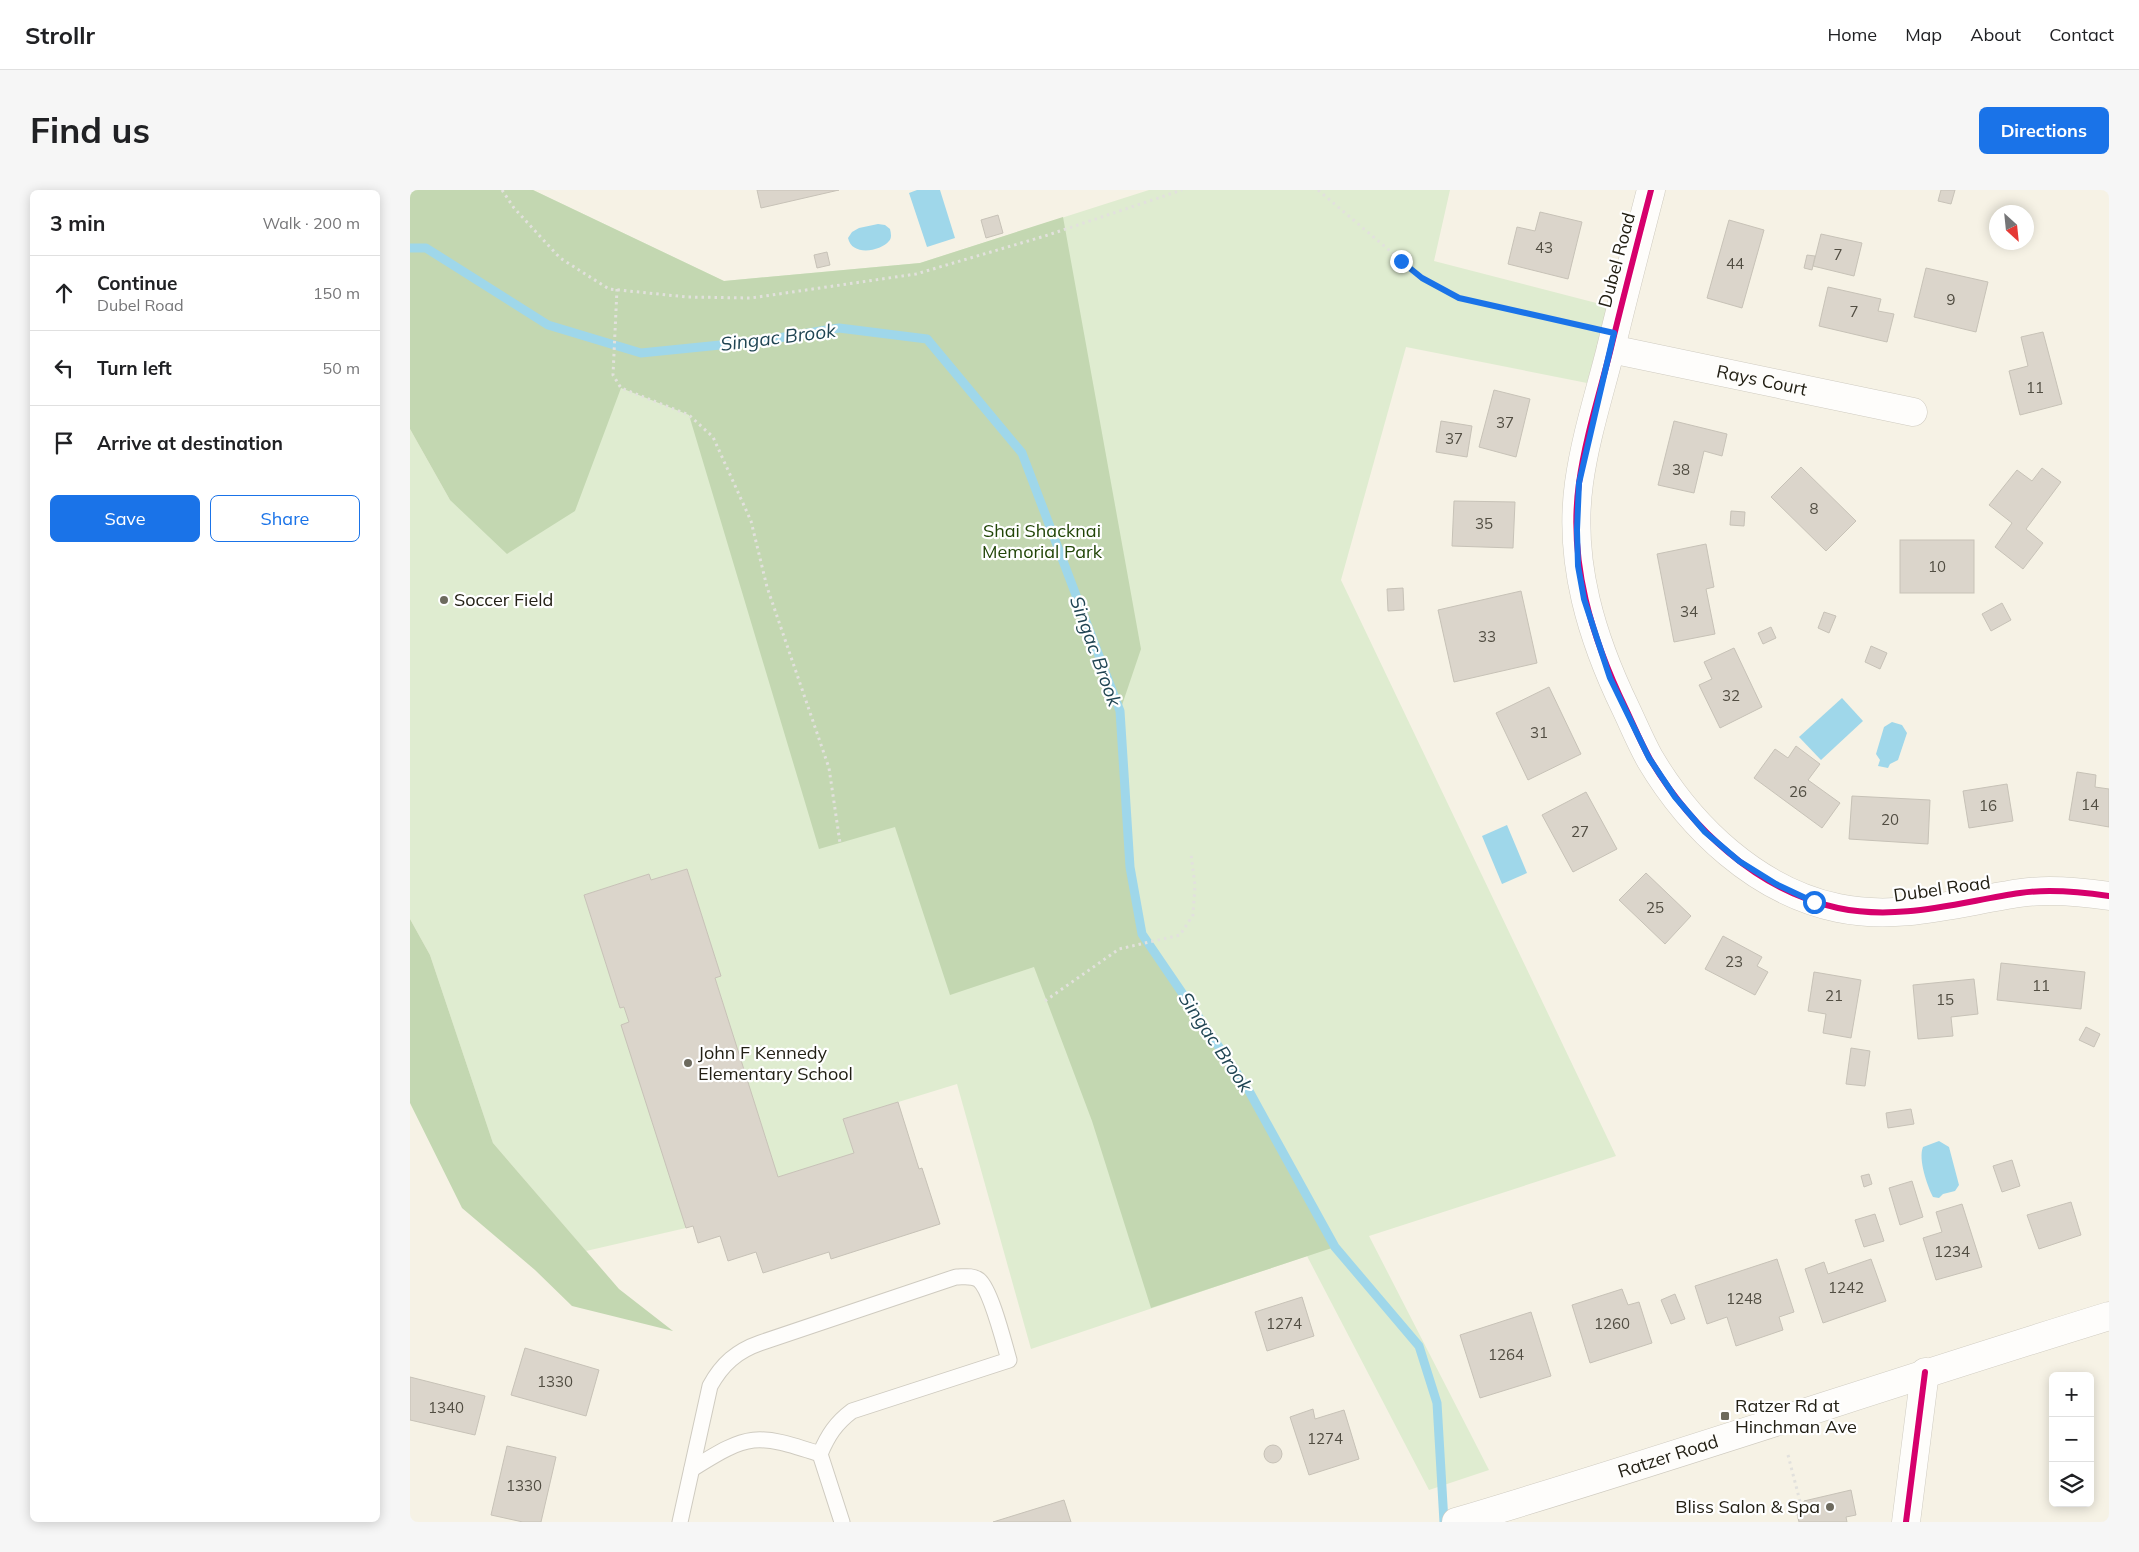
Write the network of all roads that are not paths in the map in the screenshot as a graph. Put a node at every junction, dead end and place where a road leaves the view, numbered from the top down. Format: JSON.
{"nodes":[{"id":1,"x":1651,"y":190,"type":"edge"},
{"id":2,"x":1612,"y":341,"type":"junction"},
{"id":3,"x":1914,"y":412,"type":"dead end"},
{"id":4,"x":2109,"y":896,"type":"edge"},
{"id":5,"x":2109,"y":1316,"type":"edge"},
{"id":6,"x":1925,"y":1372,"type":"junction"},
{"id":7,"x":820,"y":1454,"type":"junction"},
{"id":8,"x":692,"y":1469,"type":"junction"},
{"id":9,"x":1469,"y":1518,"type":"edge"},
{"id":10,"x":680,"y":1522,"type":"edge"},
{"id":11,"x":842,"y":1522,"type":"edge"},
{"id":12,"x":1906,"y":1522,"type":"edge"}],
"edges":[{"from":1,"to":2,"type":"street","name":"Dubel Road"},
{"from":2,"to":3,"type":"street","name":"Rays Court"},
{"from":2,"to":4,"type":"street","name":"Dubel Road"},
{"from":5,"to":6,"type":"street","name":"Ratzer Road"},
{"from":6,"to":9,"type":"street","name":"Ratzer Road"},
{"from":6,"to":12,"type":"street"},
{"from":7,"to":8,"type":"lane"},
{"from":7,"to":8,"type":"lane"},
{"from":7,"to":11,"type":"lane"},
{"from":8,"to":10,"type":"lane"}]}
